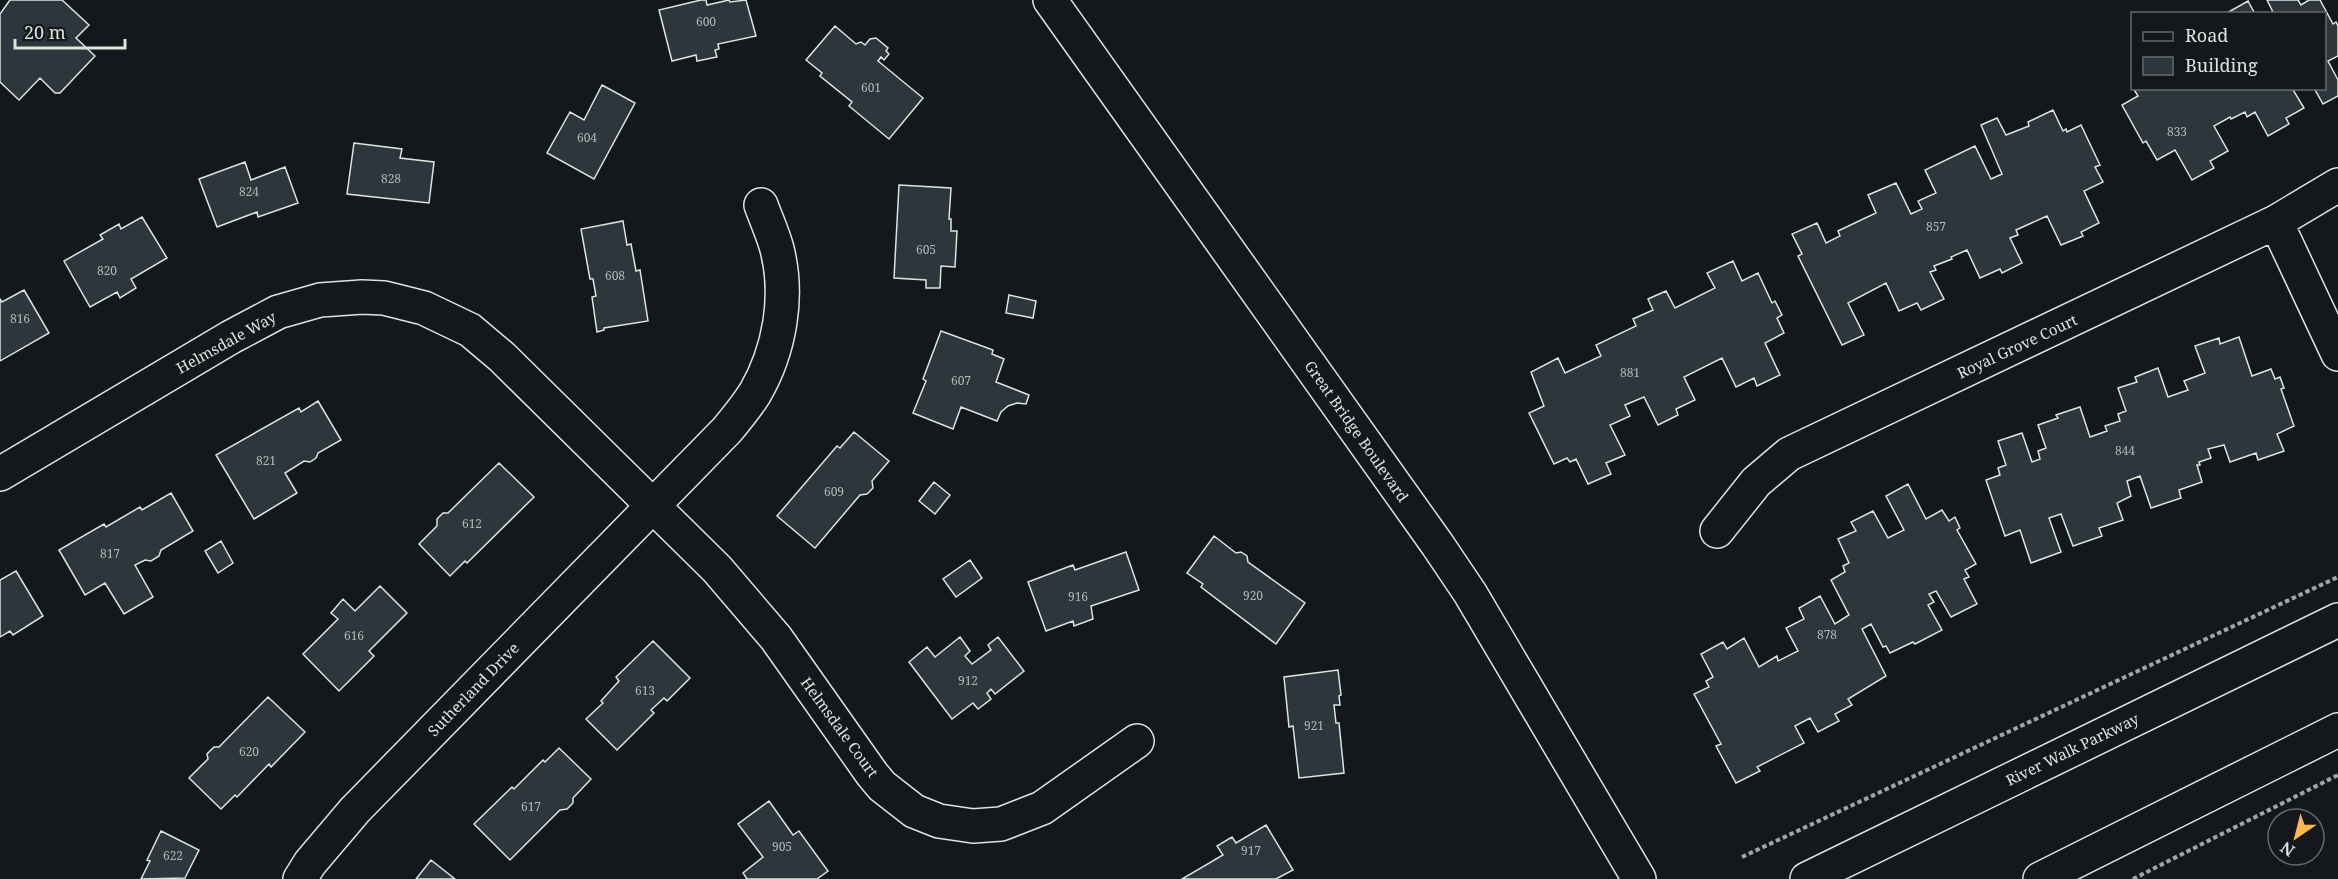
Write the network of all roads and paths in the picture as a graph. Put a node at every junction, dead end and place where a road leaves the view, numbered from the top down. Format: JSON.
{"nodes":[{"id":1,"x":1050,"y":0,"type":"edge"},
{"id":2,"x":2338,"y":185,"type":"edge"},
{"id":3,"x":761,"y":205,"type":"dead end"},
{"id":4,"x":2276,"y":222,"type":"junction"},
{"id":5,"x":2338,"y":354,"type":"edge"},
{"id":6,"x":0,"y":474,"type":"edge"},
{"id":7,"x":654,"y":506,"type":"junction"},
{"id":8,"x":1717,"y":531,"type":"dead end"},
{"id":9,"x":2338,"y":577,"type":"edge"},
{"id":10,"x":2338,"y":620,"type":"edge"},
{"id":11,"x":2338,"y":730,"type":"edge"},
{"id":12,"x":1137,"y":741,"type":"dead end"},
{"id":13,"x":2338,"y":776,"type":"edge"},
{"id":14,"x":1742,"y":857,"type":"dead end"},
{"id":15,"x":300,"y":879,"type":"edge"},
{"id":16,"x":1639,"y":879,"type":"edge"},
{"id":17,"x":1807,"y":879,"type":"edge"},
{"id":18,"x":2040,"y":879,"type":"edge"},
{"id":19,"x":2133,"y":879,"type":"edge"}],
"edges":[{"from":1,"to":16,"type":"street","name":"Great Bridge Boulevard"},
{"from":2,"to":4,"type":"street","name":"Royal Grove Court"},
{"from":3,"to":7,"type":"street","name":"Sutherland Drive"},
{"from":4,"to":5,"type":"street"},
{"from":4,"to":8,"type":"street","name":"Royal Grove Court"},
{"from":6,"to":7,"type":"street","name":"Helmsdale Way"},
{"from":7,"to":12,"type":"street","name":"Helmsdale Court"},
{"from":7,"to":15,"type":"street","name":"Sutherland Drive"},
{"from":9,"to":14,"type":"path"},
{"from":10,"to":17,"type":"street","name":"River Walk Parkway"},
{"from":11,"to":18,"type":"street"},
{"from":13,"to":19,"type":"path"}]}
